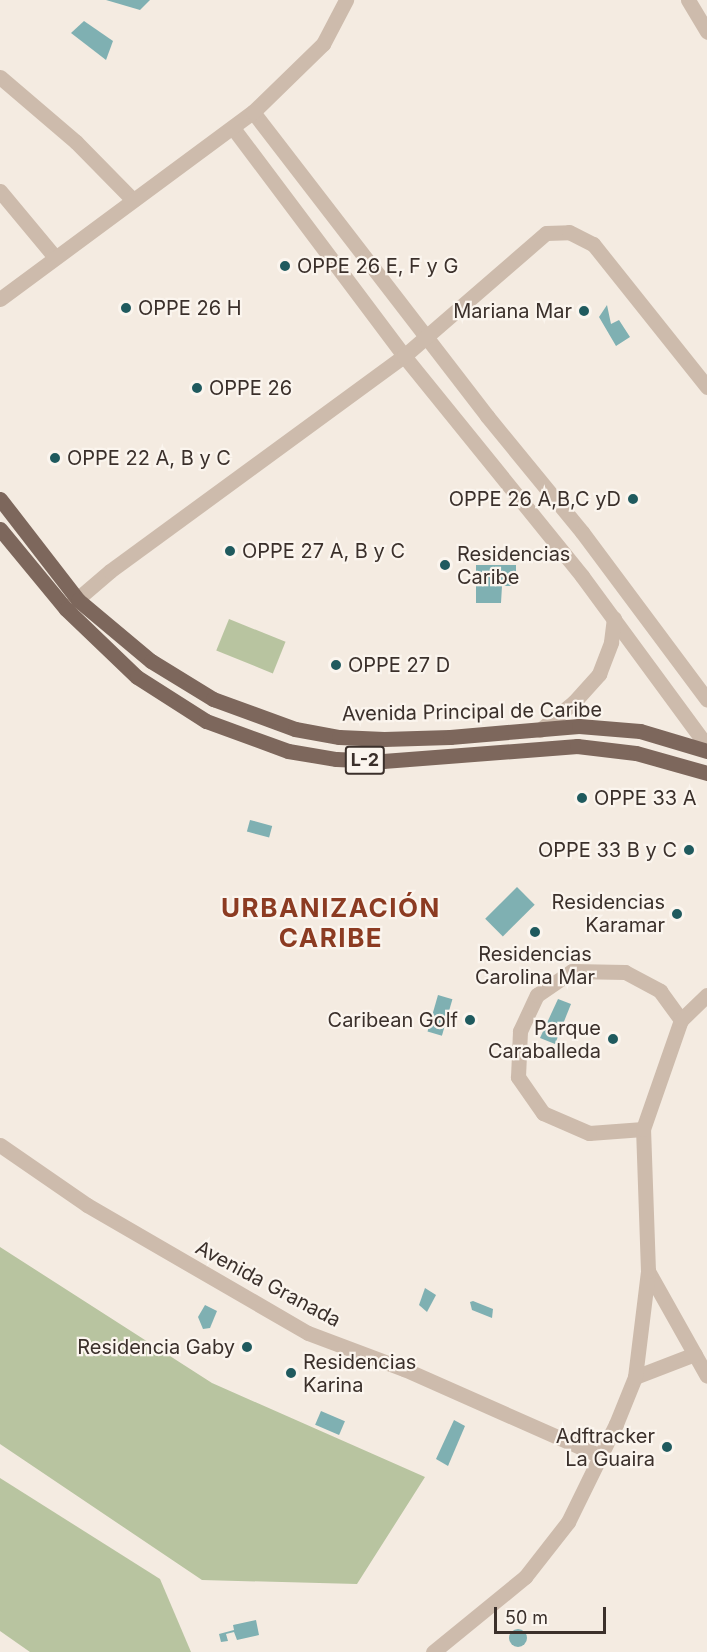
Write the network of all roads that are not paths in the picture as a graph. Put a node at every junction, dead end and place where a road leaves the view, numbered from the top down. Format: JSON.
{"nodes":[{"id":1,"x":346,"y":0,"type":"edge"},
{"id":2,"x":688,"y":0,"type":"edge"},
{"id":3,"x":707,"y":33,"type":"edge"},
{"id":4,"x":0,"y":77,"type":"edge"},
{"id":5,"x":253,"y":112,"type":"junction"},
{"id":6,"x":233,"y":128,"type":"junction"},
{"id":7,"x":0,"y":191,"type":"edge"},
{"id":8,"x":134,"y":200,"type":"junction"},
{"id":9,"x":54,"y":256,"type":"junction"},
{"id":10,"x":0,"y":299,"type":"edge"},
{"id":11,"x":427,"y":336,"type":"junction"},
{"id":12,"x":404,"y":356,"type":"junction"},
{"id":13,"x":707,"y":387,"type":"edge"},
{"id":14,"x":0,"y":499,"type":"edge"},
{"id":15,"x":0,"y":529,"type":"edge"},
{"id":16,"x":72,"y":605,"type":"junction"},
{"id":17,"x":614,"y":618,"type":"junction"},
{"id":18,"x":707,"y":700,"type":"edge"},
{"id":19,"x":540,"y":730,"type":"junction"},
{"id":20,"x":707,"y":746,"type":"edge"},
{"id":21,"x":707,"y":751,"type":"edge"},
{"id":22,"x":707,"y":773,"type":"edge"},
{"id":23,"x":707,"y":995,"type":"edge"},
{"id":24,"x":681,"y":1020,"type":"junction"},
{"id":25,"x":643,"y":1129,"type":"junction"},
{"id":26,"x":0,"y":1145,"type":"edge"},
{"id":27,"x":648,"y":1270,"type":"junction"},
{"id":28,"x":694,"y":1354,"type":"junction"},
{"id":29,"x":707,"y":1376,"type":"edge"},
{"id":30,"x":635,"y":1377,"type":"junction"},
{"id":31,"x":600,"y":1456,"type":"junction"},
{"id":32,"x":433,"y":1652,"type":"edge"}],
"edges":[{"from":1,"to":5,"type":"street"},
{"from":2,"to":3,"type":"street"},
{"from":4,"to":8,"type":"street"},
{"from":5,"to":6,"type":"street"},
{"from":5,"to":11,"type":"street"},
{"from":6,"to":8,"type":"street"},
{"from":6,"to":12,"type":"street"},
{"from":7,"to":9,"type":"street"},
{"from":8,"to":9,"type":"street"},
{"from":9,"to":10,"type":"street"},
{"from":11,"to":12,"type":"street"},
{"from":11,"to":13,"type":"street"},
{"from":11,"to":18,"type":"street"},
{"from":12,"to":16,"type":"street"},
{"from":12,"to":17,"type":"street"},
{"from":14,"to":16,"type":"main road","name":"Avenida Principal de Caribe","number":"L-2"},
{"from":15,"to":16,"type":"main road","name":"Avenida Principal de Caribe","number":"L-2"},
{"from":16,"to":19,"type":"main road","name":"Avenida Principal de Caribe","number":"L-2"},
{"from":16,"to":22,"type":"main road","name":"Avenida Principal de Caribe","number":"L-2"},
{"from":17,"to":19,"type":"street"},
{"from":17,"to":20,"type":"street"},
{"from":19,"to":21,"type":"main road","name":"Avenida Principal de Caribe","number":"L-2"},
{"from":23,"to":24,"type":"street"},
{"from":24,"to":25,"type":"street"},
{"from":24,"to":25,"type":"street"},
{"from":25,"to":27,"type":"street"},
{"from":26,"to":31,"type":"street","name":"Avenida Granada"},
{"from":27,"to":28,"type":"street"},
{"from":27,"to":30,"type":"street"},
{"from":28,"to":29,"type":"street"},
{"from":28,"to":30,"type":"street"},
{"from":30,"to":31,"type":"street"},
{"from":31,"to":32,"type":"street"}]}
